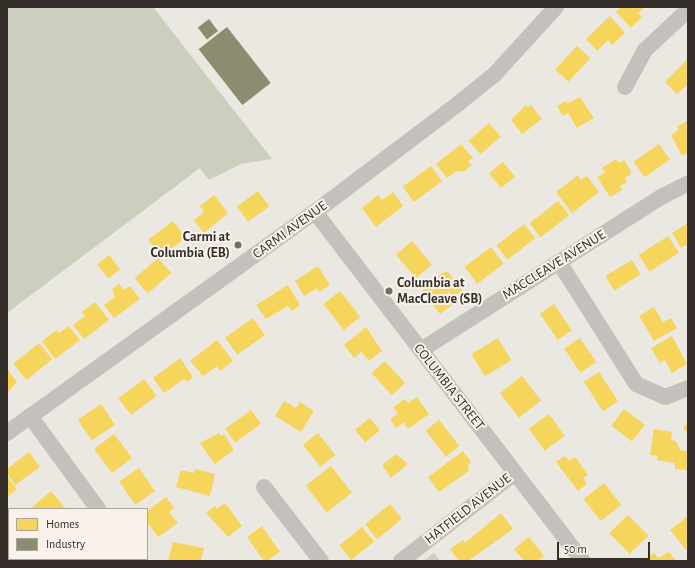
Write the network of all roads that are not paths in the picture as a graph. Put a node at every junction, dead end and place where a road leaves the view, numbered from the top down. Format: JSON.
{"nodes":[{"id":1,"x":556,"y":7,"type":"edge"},
{"id":2,"x":688,"y":10,"type":"edge"},
{"id":3,"x":625,"y":88,"type":"dead end"},
{"id":4,"x":688,"y":184,"type":"edge"},
{"id":5,"x":315,"y":212,"type":"junction"},
{"id":6,"x":559,"y":262,"type":"junction"},
{"id":7,"x":421,"y":350,"type":"junction"},
{"id":8,"x":688,"y":388,"type":"edge"},
{"id":9,"x":30,"y":416,"type":"junction"},
{"id":10,"x":7,"y":432,"type":"edge"},
{"id":11,"x":515,"y":473,"type":"junction"},
{"id":12,"x":264,"y":487,"type":"dead end"},
{"id":13,"x":97,"y":508,"type":"edge"},
{"id":14,"x":321,"y":561,"type":"edge"},
{"id":15,"x":401,"y":561,"type":"edge"},
{"id":16,"x":583,"y":561,"type":"edge"}],
"edges":[{"from":1,"to":5,"type":"street","name":"CARMI AVENUE"},
{"from":2,"to":3,"type":"street"},
{"from":4,"to":6,"type":"street","name":"MACCLEAVE AVENUE"},
{"from":5,"to":7,"type":"street","name":"COLUMBIA STREET"},
{"from":5,"to":9,"type":"street","name":"CARMI AVENUE"},
{"from":6,"to":7,"type":"street","name":"MACCLEAVE AVENUE"},
{"from":6,"to":8,"type":"street"},
{"from":7,"to":11,"type":"street","name":"COLUMBIA STREET"},
{"from":9,"to":10,"type":"street","name":"CARMI AVENUE"},
{"from":9,"to":13,"type":"street"},
{"from":11,"to":15,"type":"street","name":"HATFIELD AVENUE"},
{"from":11,"to":16,"type":"street","name":"COLUMBIA STREET"},
{"from":12,"to":14,"type":"street"}]}
